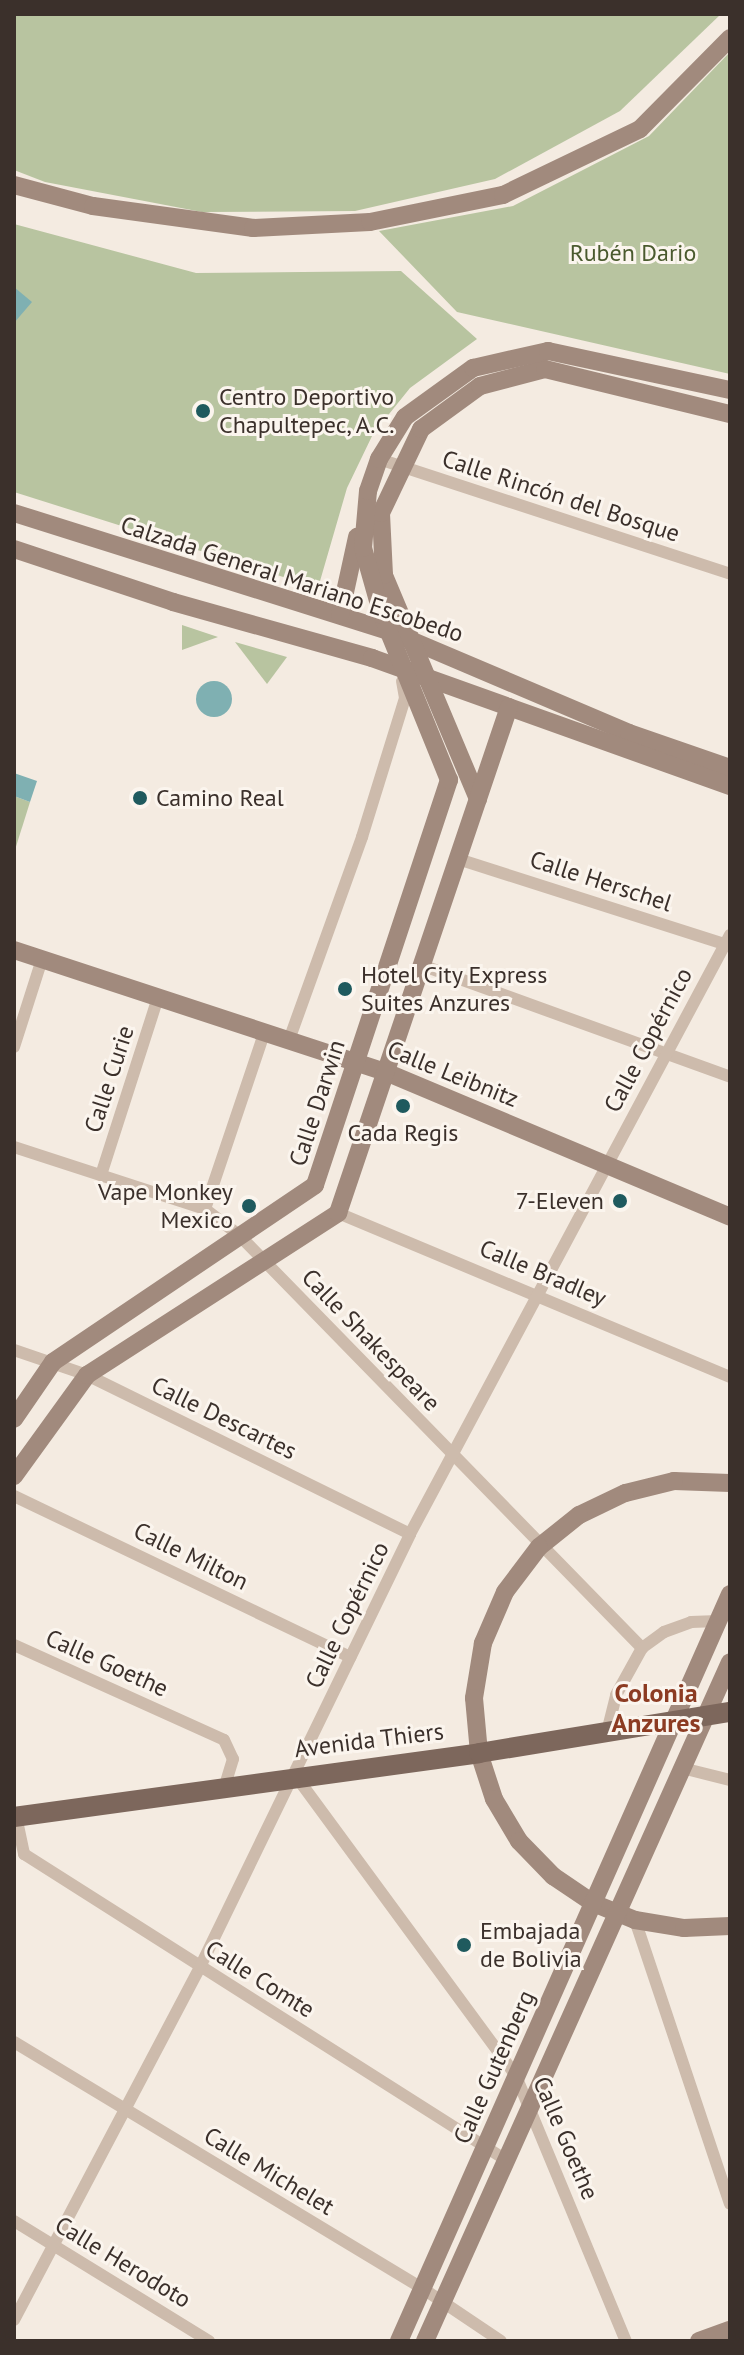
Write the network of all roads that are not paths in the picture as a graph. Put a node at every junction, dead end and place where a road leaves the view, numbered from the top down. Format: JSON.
{"nodes":[{"id":1,"x":730,"y":38,"type":"edge"},
{"id":2,"x":14,"y":185,"type":"edge"},
{"id":3,"x":547,"y":360,"type":"junction"},
{"id":4,"x":728,"y":390,"type":"edge"},
{"id":5,"x":725,"y":413,"type":"edge"},
{"id":6,"x":379,"y":459,"type":"junction"},
{"id":7,"x":400,"y":467,"type":"junction"},
{"id":8,"x":368,"y":491,"type":"junction"},
{"id":9,"x":14,"y":513,"type":"edge"},
{"id":10,"x":14,"y":549,"type":"edge"},
{"id":11,"x":730,"y":574,"type":"edge"},
{"id":12,"x":340,"y":615,"type":"junction"},
{"id":13,"x":389,"y":631,"type":"junction"},
{"id":14,"x":411,"y":640,"type":"junction"},
{"id":15,"x":400,"y":669,"type":"junction"},
{"id":16,"x":430,"y":679,"type":"junction"},
{"id":17,"x":509,"y":707,"type":"junction"},
{"id":18,"x":730,"y":768,"type":"edge"},
{"id":19,"x":730,"y":786,"type":"edge"},
{"id":20,"x":478,"y":799,"type":"junction"},
{"id":21,"x":458,"y":859,"type":"junction"},
{"id":22,"x":728,"y":941,"type":"edge"},
{"id":23,"x":14,"y":950,"type":"edge"},
{"id":24,"x":42,"y":959,"type":"junction"},
{"id":25,"x":424,"y":966,"type":"junction"},
{"id":26,"x":158,"y":997,"type":"junction"},
{"id":27,"x":265,"y":1031,"type":"junction"},
{"id":28,"x":289,"y":1040,"type":"junction"},
{"id":29,"x":14,"y":1047,"type":"edge"},
{"id":30,"x":666,"y":1054,"type":"junction"},
{"id":31,"x":356,"y":1062,"type":"junction"},
{"id":32,"x":388,"y":1073,"type":"junction"},
{"id":33,"x":730,"y":1077,"type":"edge"},
{"id":34,"x":14,"y":1147,"type":"edge"},
{"id":35,"x":607,"y":1164,"type":"junction"},
{"id":36,"x":101,"y":1175,"type":"junction"},
{"id":37,"x":205,"y":1209,"type":"junction"},
{"id":38,"x":338,"y":1213,"type":"junction"},
{"id":39,"x":730,"y":1217,"type":"edge"},
{"id":40,"x":240,"y":1236,"type":"junction"},
{"id":41,"x":264,"y":1259,"type":"junction"},
{"id":42,"x":538,"y":1293,"type":"junction"},
{"id":43,"x":14,"y":1350,"type":"edge"},
{"id":44,"x":53,"y":1362,"type":"junction"},
{"id":45,"x":87,"y":1375,"type":"junction"},
{"id":46,"x":730,"y":1377,"type":"edge"},
{"id":47,"x":14,"y":1419,"type":"edge"},
{"id":48,"x":451,"y":1456,"type":"junction"},
{"id":49,"x":14,"y":1476,"type":"edge"},
{"id":50,"x":730,"y":1483,"type":"edge"},
{"id":51,"x":14,"y":1496,"type":"edge"},
{"id":52,"x":410,"y":1534,"type":"junction"},
{"id":53,"x":539,"y":1547,"type":"junction"},
{"id":54,"x":730,"y":1594,"type":"edge"},
{"id":55,"x":718,"y":1621,"type":"junction"},
{"id":56,"x":14,"y":1645,"type":"edge"},
{"id":57,"x":642,"y":1648,"type":"junction"},
{"id":58,"x":350,"y":1657,"type":"junction"},
{"id":59,"x":730,"y":1662,"type":"edge"},
{"id":60,"x":730,"y":1712,"type":"edge"},
{"id":61,"x":706,"y":1716,"type":"junction"},
{"id":62,"x":673,"y":1721,"type":"junction"},
{"id":63,"x":607,"y":1732,"type":"junction"},
{"id":64,"x":479,"y":1753,"type":"junction"},
{"id":65,"x":682,"y":1768,"type":"junction"},
{"id":66,"x":295,"y":1775,"type":"junction"},
{"id":67,"x":730,"y":1780,"type":"edge"},
{"id":68,"x":225,"y":1785,"type":"junction"},
{"id":69,"x":15,"y":1817,"type":"edge"},
{"id":70,"x":593,"y":1903,"type":"junction"},
{"id":71,"x":616,"y":1914,"type":"junction"},
{"id":72,"x":635,"y":1920,"type":"junction"},
{"id":73,"x":730,"y":1926,"type":"edge"},
{"id":74,"x":200,"y":1967,"type":"junction"},
{"id":75,"x":14,"y":2042,"type":"edge"},
{"id":76,"x":516,"y":2076,"type":"junction"},
{"id":77,"x":531,"y":2104,"type":"junction"},
{"id":78,"x":125,"y":2111,"type":"junction"},
{"id":79,"x":485,"y":2145,"type":"junction"},
{"id":80,"x":506,"y":2160,"type":"junction"},
{"id":81,"x":730,"y":2204,"type":"edge"},
{"id":82,"x":14,"y":2221,"type":"edge"},
{"id":83,"x":54,"y":2246,"type":"junction"},
{"id":84,"x":422,"y":2288,"type":"junction"},
{"id":85,"x":443,"y":2300,"type":"junction"},
{"id":86,"x":14,"y":2320,"type":"edge"},
{"id":87,"x":730,"y":2330,"type":"edge"},
{"id":88,"x":209,"y":2341,"type":"edge"},
{"id":89,"x":399,"y":2341,"type":"edge"},
{"id":90,"x":425,"y":2341,"type":"edge"},
{"id":91,"x":501,"y":2341,"type":"edge"},
{"id":92,"x":626,"y":2341,"type":"edge"},
{"id":93,"x":699,"y":2341,"type":"edge"}],
"edges":[{"from":1,"to":2,"type":"street"},
{"from":3,"to":4,"type":"street"},
{"from":3,"to":5,"type":"street"},
{"from":3,"to":6,"type":"street"},
{"from":3,"to":7,"type":"street"},
{"from":4,"to":5,"type":"street"},
{"from":6,"to":7,"type":"street","name":"Calle Rincón del Bosque"},
{"from":6,"to":8,"type":"street"},
{"from":7,"to":11,"type":"street","name":"Calle Rincón del Bosque"},
{"from":7,"to":14,"type":"street"},
{"from":8,"to":12,"type":"street"},
{"from":8,"to":13,"type":"street","name":"Calle Darwin"},
{"from":9,"to":12,"type":"street","name":"Calzada General Mariano Escobedo"},
{"from":10,"to":15,"type":"street"},
{"from":12,"to":13,"type":"street","name":"Calzada General Mariano Escobedo"},
{"from":13,"to":14,"type":"street","name":"Calzada General Mariano Escobedo"},
{"from":13,"to":15,"type":"street","name":"Calle Darwin"},
{"from":14,"to":16,"type":"street"},
{"from":14,"to":18,"type":"street","name":"Calzada General Mariano Escobedo"},
{"from":15,"to":16,"type":"street"},
{"from":15,"to":28,"type":"street"},
{"from":15,"to":31,"type":"street","name":"Calle Darwin"},
{"from":16,"to":17,"type":"street"},
{"from":16,"to":20,"type":"street"},
{"from":17,"to":19,"type":"street"},
{"from":17,"to":20,"type":"street"},
{"from":20,"to":21,"type":"street"},
{"from":21,"to":22,"type":"street","name":"Calle Herschel"},
{"from":21,"to":25,"type":"street"},
{"from":22,"to":30,"type":"street","name":"Calle Copérnico"},
{"from":23,"to":24,"type":"street","name":"Calle Leibnitz"},
{"from":24,"to":26,"type":"street","name":"Calle Leibnitz"},
{"from":24,"to":29,"type":"street"},
{"from":25,"to":30,"type":"street"},
{"from":25,"to":32,"type":"street"},
{"from":26,"to":27,"type":"street","name":"Calle Leibnitz"},
{"from":26,"to":36,"type":"street","name":"Calle Curie"},
{"from":27,"to":28,"type":"street","name":"Calle Leibnitz"},
{"from":27,"to":37,"type":"street"},
{"from":28,"to":31,"type":"street","name":"Calle Leibnitz"},
{"from":30,"to":33,"type":"street"},
{"from":30,"to":35,"type":"street","name":"Calle Copérnico"},
{"from":31,"to":32,"type":"street","name":"Calle Leibnitz"},
{"from":31,"to":40,"type":"street","name":"Calle Darwin"},
{"from":32,"to":35,"type":"street","name":"Calle Leibnitz"},
{"from":32,"to":38,"type":"street"},
{"from":34,"to":36,"type":"street","name":"Calle Shakespeare"},
{"from":35,"to":39,"type":"street","name":"Calle Leibnitz"},
{"from":35,"to":42,"type":"street","name":"Calle Copérnico"},
{"from":36,"to":37,"type":"street","name":"Calle Shakespeare"},
{"from":37,"to":40,"type":"street","name":"Calle Shakespeare"},
{"from":38,"to":41,"type":"street"},
{"from":38,"to":42,"type":"street","name":"Calle Bradley"},
{"from":40,"to":41,"type":"street","name":"Calle Shakespeare"},
{"from":40,"to":44,"type":"street","name":"Calle Darwin"},
{"from":41,"to":45,"type":"street"},
{"from":41,"to":48,"type":"street","name":"Calle Shakespeare"},
{"from":42,"to":46,"type":"street","name":"Calle Bradley"},
{"from":42,"to":48,"type":"street","name":"Calle Copérnico"},
{"from":43,"to":44,"type":"street","name":"Calle Descartes"},
{"from":44,"to":45,"type":"street","name":"Calle Descartes"},
{"from":44,"to":47,"type":"street","name":"Calle Darwin"},
{"from":45,"to":49,"type":"street"},
{"from":45,"to":52,"type":"street","name":"Calle Descartes"},
{"from":48,"to":52,"type":"street","name":"Calle Copérnico"},
{"from":48,"to":53,"type":"street","name":"Calle Shakespeare"},
{"from":50,"to":53,"type":"street"},
{"from":51,"to":58,"type":"street","name":"Calle Milton"},
{"from":52,"to":58,"type":"street","name":"Calle Copérnico"},
{"from":53,"to":57,"type":"street","name":"Calle Shakespeare"},
{"from":53,"to":64,"type":"street"},
{"from":54,"to":55,"type":"street","name":"Calle Gutenberg"},
{"from":55,"to":57,"type":"street"},
{"from":55,"to":62,"type":"street","name":"Calle Gutenberg"},
{"from":56,"to":68,"type":"street","name":"Calle Goethe"},
{"from":57,"to":63,"type":"street"},
{"from":58,"to":66,"type":"street","name":"Calle Copérnico"},
{"from":59,"to":61,"type":"street","name":"Calle Gutenberg"},
{"from":60,"to":61,"type":"main road","name":"Avenida Thiers"},
{"from":61,"to":62,"type":"main road","name":"Avenida Thiers"},
{"from":61,"to":65,"type":"street","name":"Calle Gutenberg"},
{"from":62,"to":63,"type":"main road","name":"Avenida Thiers"},
{"from":62,"to":70,"type":"street","name":"Calle Gutenberg"},
{"from":63,"to":64,"type":"main road","name":"Avenida Thiers"},
{"from":64,"to":66,"type":"main road","name":"Avenida Thiers"},
{"from":64,"to":70,"type":"street"},
{"from":65,"to":67,"type":"street"},
{"from":65,"to":71,"type":"street","name":"Calle Gutenberg"},
{"from":66,"to":68,"type":"main road","name":"Avenida Thiers"},
{"from":66,"to":74,"type":"street","name":"Calle Copérnico"},
{"from":66,"to":76,"type":"street","name":"Calle Goethe"},
{"from":68,"to":69,"type":"main road","name":"Avenida Thiers"},
{"from":69,"to":74,"type":"street","name":"Calle Comte"},
{"from":70,"to":71,"type":"street"},
{"from":70,"to":76,"type":"street","name":"Calle Gutenberg"},
{"from":71,"to":72,"type":"street"},
{"from":71,"to":77,"type":"street","name":"Calle Gutenberg"},
{"from":72,"to":73,"type":"street"},
{"from":72,"to":81,"type":"street"},
{"from":74,"to":78,"type":"street","name":"Calle Copérnico"},
{"from":74,"to":79,"type":"street","name":"Calle Comte"},
{"from":75,"to":78,"type":"street","name":"Calle Michelet"},
{"from":76,"to":77,"type":"street","name":"Calle Goethe"},
{"from":76,"to":79,"type":"street","name":"Calle Gutenberg"},
{"from":77,"to":80,"type":"street","name":"Calle Gutenberg"},
{"from":77,"to":92,"type":"street","name":"Calle Goethe"},
{"from":78,"to":83,"type":"street","name":"Calle Copérnico"},
{"from":78,"to":84,"type":"street","name":"Calle Michelet"},
{"from":79,"to":80,"type":"street","name":"Calle Comte"},
{"from":79,"to":84,"type":"street","name":"Calle Gutenberg"},
{"from":80,"to":85,"type":"street","name":"Calle Gutenberg"},
{"from":82,"to":83,"type":"street","name":"Calle Herodoto"},
{"from":83,"to":86,"type":"street","name":"Calle Copérnico"},
{"from":83,"to":88,"type":"street","name":"Calle Herodoto"},
{"from":84,"to":85,"type":"street","name":"Calle Michelet"},
{"from":84,"to":89,"type":"street","name":"Calle Gutenberg"},
{"from":85,"to":90,"type":"street","name":"Calle Gutenberg"},
{"from":85,"to":91,"type":"street","name":"Calle Michelet"},
{"from":87,"to":93,"type":"street"}]}
